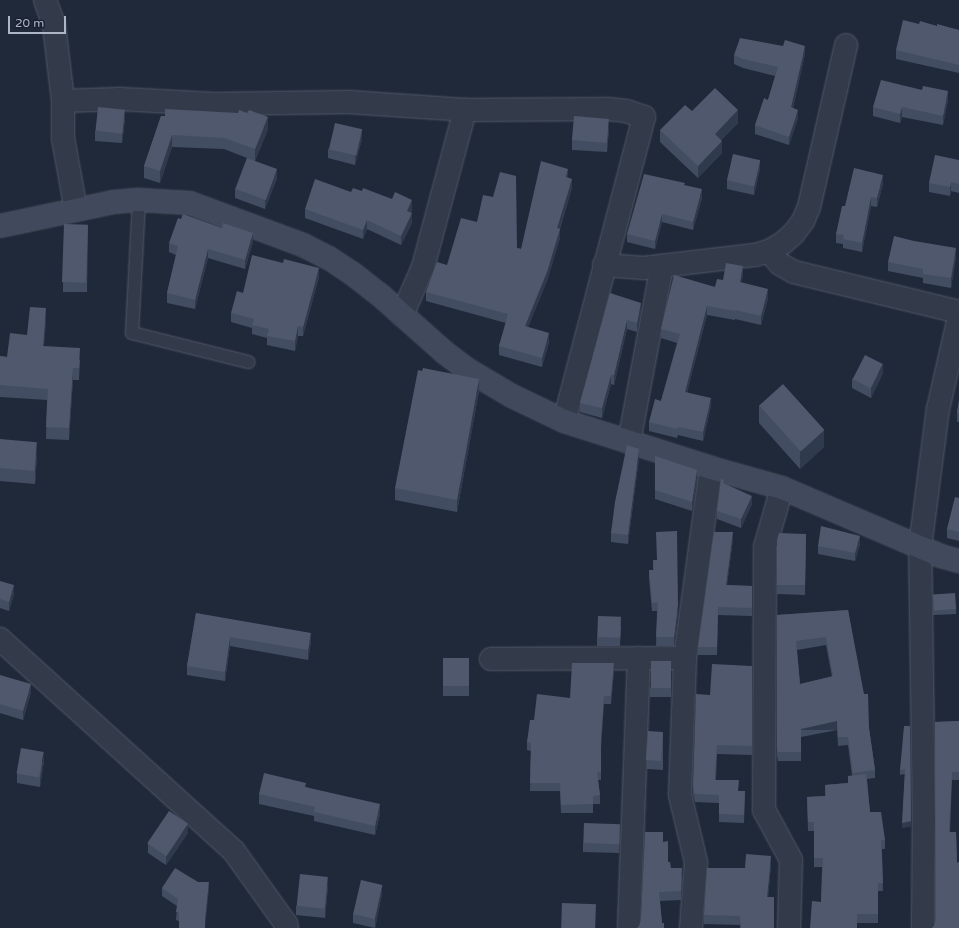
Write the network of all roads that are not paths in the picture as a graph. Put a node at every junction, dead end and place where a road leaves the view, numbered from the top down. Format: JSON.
{"nodes":[{"id":1,"x":45,"y":0,"type":"edge"},
{"id":2,"x":846,"y":45,"type":"dead end"},
{"id":3,"x":63,"y":101,"type":"junction"},
{"id":4,"x":465,"y":110,"type":"junction"},
{"id":5,"x":139,"y":200,"type":"junction"},
{"id":6,"x":76,"y":210,"type":"junction"},
{"id":7,"x":0,"y":226,"type":"edge"},
{"id":8,"x":769,"y":250,"type":"junction"},
{"id":9,"x":604,"y":265,"type":"junction"},
{"id":10,"x":662,"y":266,"type":"junction"},
{"id":11,"x":959,"y":312,"type":"edge"},
{"id":12,"x":402,"y":315,"type":"junction"},
{"id":13,"x":959,"y":317,"type":"edge"},
{"id":14,"x":248,"y":362,"type":"dead end"},
{"id":15,"x":564,"y":421,"type":"junction"},
{"id":16,"x":629,"y":442,"type":"junction"},
{"id":17,"x":711,"y":468,"type":"junction"},
{"id":18,"x":782,"y":488,"type":"junction"},
{"id":19,"x":920,"y":546,"type":"junction"},
{"id":20,"x":959,"y":561,"type":"edge"},
{"id":21,"x":0,"y":639,"type":"edge"},
{"id":22,"x":639,"y":658,"type":"junction"},
{"id":23,"x":685,"y":658,"type":"junction"},
{"id":24,"x":491,"y":659,"type":"dead end"},
{"id":25,"x":287,"y":928,"type":"edge"},
{"id":26,"x":630,"y":928,"type":"edge"},
{"id":27,"x":691,"y":928,"type":"edge"},
{"id":28,"x":789,"y":928,"type":"edge"},
{"id":29,"x":923,"y":928,"type":"edge"}],
"edges":[{"from":1,"to":3,"type":"street"},
{"from":2,"to":8,"type":"street"},
{"from":3,"to":4,"type":"street"},
{"from":3,"to":6,"type":"street"},
{"from":4,"to":9,"type":"street"},
{"from":4,"to":12,"type":"street"},
{"from":5,"to":6,"type":"street"},
{"from":5,"to":12,"type":"street"},
{"from":5,"to":14,"type":"lane"},
{"from":6,"to":7,"type":"street"},
{"from":8,"to":10,"type":"street"},
{"from":8,"to":11,"type":"street"},
{"from":9,"to":10,"type":"street"},
{"from":9,"to":15,"type":"street"},
{"from":10,"to":16,"type":"street"},
{"from":12,"to":15,"type":"street"},
{"from":13,"to":19,"type":"street"},
{"from":15,"to":16,"type":"street"},
{"from":16,"to":17,"type":"street"},
{"from":17,"to":18,"type":"street"},
{"from":17,"to":23,"type":"street"},
{"from":18,"to":19,"type":"street"},
{"from":18,"to":28,"type":"street"},
{"from":19,"to":20,"type":"street"},
{"from":19,"to":29,"type":"street"},
{"from":21,"to":25,"type":"street"},
{"from":22,"to":23,"type":"street"},
{"from":22,"to":24,"type":"street"},
{"from":22,"to":26,"type":"street"},
{"from":23,"to":27,"type":"street"}]}
